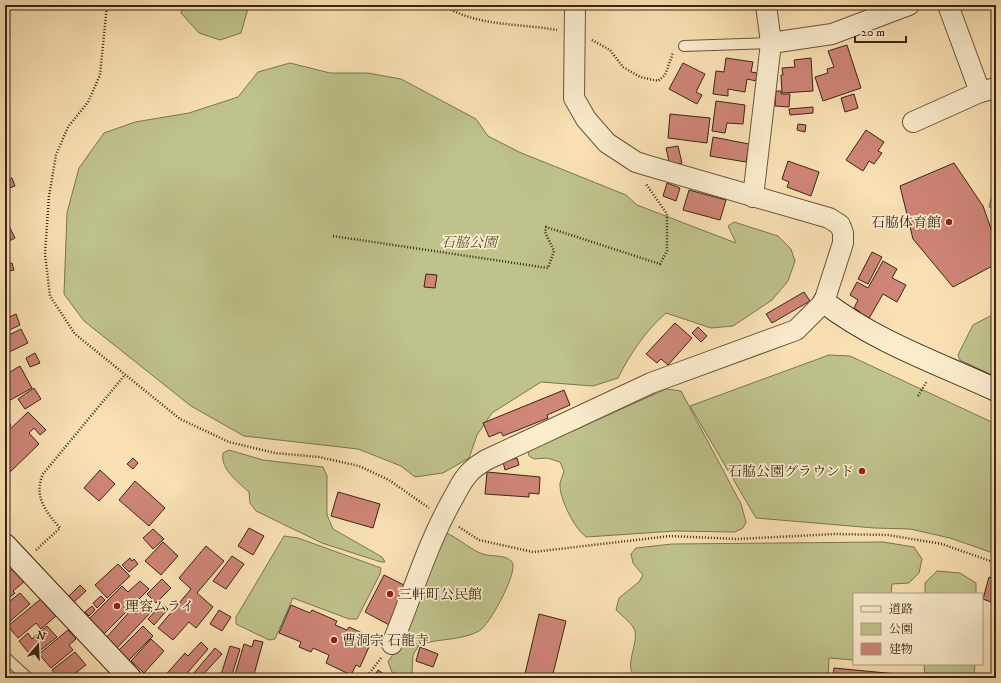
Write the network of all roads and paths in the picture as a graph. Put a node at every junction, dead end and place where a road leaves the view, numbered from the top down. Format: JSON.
{"nodes":[{"id":1,"x":107,"y":5,"type":"edge"},
{"id":2,"x":575,"y":5,"type":"edge"},
{"id":3,"x":766,"y":5,"type":"edge"},
{"id":4,"x":909,"y":5,"type":"edge"},
{"id":5,"x":948,"y":5,"type":"edge"},
{"id":6,"x":771,"y":43,"type":"junction"},
{"id":7,"x":684,"y":46,"type":"dead end"},
{"id":8,"x":988,"y":90,"type":"edge"},
{"id":9,"x":913,"y":122,"type":"dead end"},
{"id":10,"x":636,"y":162,"type":"junction"},
{"id":11,"x":753,"y":197,"type":"junction"},
{"id":12,"x":333,"y":236,"type":"dead end"},
{"id":13,"x":824,"y":302,"type":"junction"},
{"id":14,"x":124,"y":376,"type":"junction"},
{"id":15,"x":996,"y":390,"type":"edge"},
{"id":16,"x":443,"y":517,"type":"junction"},
{"id":17,"x":5,"y":545,"type":"edge"},
{"id":18,"x":32,"y":553,"type":"dead end"},
{"id":19,"x":996,"y":563,"type":"edge"},
{"id":20,"x":392,"y":644,"type":"joint"},
{"id":21,"x":5,"y":657,"type":"edge"},
{"id":22,"x":28,"y":678,"type":"edge"},
{"id":23,"x":130,"y":678,"type":"edge"},
{"id":24,"x":366,"y":678,"type":"edge"}],
"edges":[{"from":1,"to":14,"type":"path"},
{"from":2,"to":10,"type":"street"},
{"from":3,"to":6,"type":"street"},
{"from":4,"to":6,"type":"street"},
{"from":5,"to":8,"type":"street"},
{"from":6,"to":7,"type":"lane"},
{"from":6,"to":11,"type":"street"},
{"from":8,"to":9,"type":"street"},
{"from":10,"to":11,"type":"street"},
{"from":10,"to":12,"type":"path"},
{"from":11,"to":13,"type":"street"},
{"from":13,"to":15,"type":"street"},
{"from":13,"to":16,"type":"street"},
{"from":14,"to":16,"type":"path"},
{"from":14,"to":18,"type":"path"},
{"from":16,"to":19,"type":"path"},
{"from":16,"to":20,"type":"street"},
{"from":17,"to":23,"type":"street"},
{"from":20,"to":24,"type":"path"},
{"from":21,"to":22,"type":"lane"}]}
